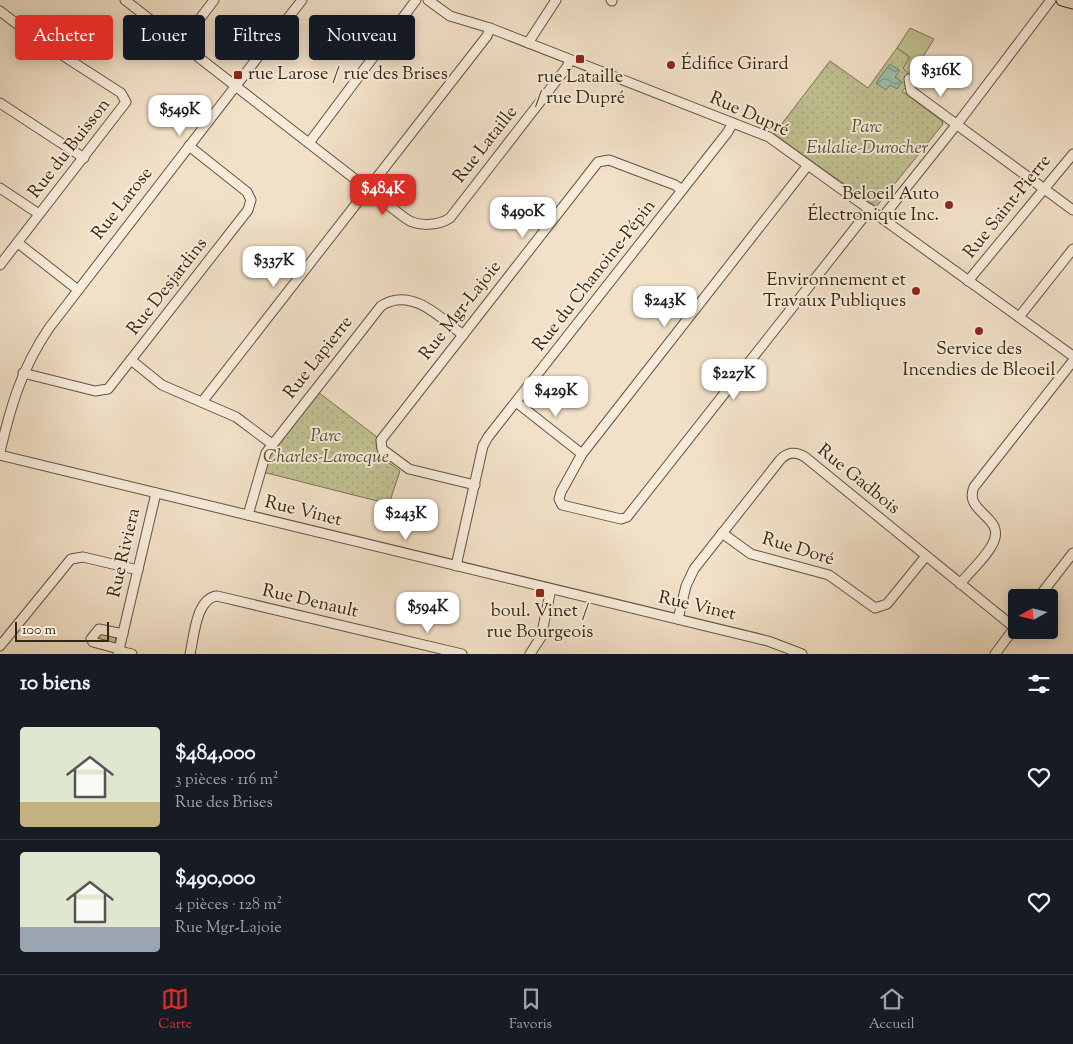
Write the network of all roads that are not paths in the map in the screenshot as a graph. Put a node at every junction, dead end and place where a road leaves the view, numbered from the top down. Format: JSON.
{"nodes":[{"id":1,"x":126,"y":0,"type":"edge"},
{"id":2,"x":214,"y":0,"type":"edge"},
{"id":3,"x":302,"y":0,"type":"edge"},
{"id":4,"x":416,"y":0,"type":"edge"},
{"id":5,"x":428,"y":0,"type":"edge"},
{"id":6,"x":556,"y":0,"type":"edge"},
{"id":7,"x":1051,"y":0,"type":"edge"},
{"id":8,"x":1062,"y":0,"type":"edge"},
{"id":9,"x":1073,"y":3,"type":"edge"},
{"id":10,"x":0,"y":11,"type":"edge"},
{"id":11,"x":145,"y":15,"type":"edge"},
{"id":12,"x":203,"y":15,"type":"edge"},
{"id":13,"x":490,"y":28,"type":"junction"},
{"id":14,"x":528,"y":43,"type":"junction"},
{"id":15,"x":203,"y":60,"type":"edge"},
{"id":16,"x":570,"y":60,"type":"junction"},
{"id":17,"x":909,"y":79,"type":"dead end"},
{"id":18,"x":236,"y":86,"type":"junction"},
{"id":19,"x":0,"y":103,"type":"edge"},
{"id":20,"x":733,"y":123,"type":"junction"},
{"id":21,"x":957,"y":124,"type":"junction"},
{"id":22,"x":309,"y":143,"type":"junction"},
{"id":23,"x":189,"y":146,"type":"junction"},
{"id":24,"x":1073,"y":154,"type":"edge"},
{"id":25,"x":84,"y":158,"type":"junction"},
{"id":26,"x":808,"y":165,"type":"junction"},
{"id":27,"x":0,"y":188,"type":"edge"},
{"id":28,"x":368,"y":188,"type":"junction"},
{"id":29,"x":1044,"y":188,"type":"junction"},
{"id":30,"x":682,"y":190,"type":"junction"},
{"id":31,"x":870,"y":209,"type":"junction"},
{"id":32,"x":1073,"y":210,"type":"edge"},
{"id":33,"x":40,"y":214,"type":"junction"},
{"id":34,"x":882,"y":218,"type":"junction"},
{"id":35,"x":18,"y":243,"type":"junction"},
{"id":36,"x":1073,"y":248,"type":"edge"},
{"id":37,"x":0,"y":265,"type":"edge"},
{"id":38,"x":968,"y":281,"type":"junction"},
{"id":39,"x":78,"y":290,"type":"junction"},
{"id":40,"x":1019,"y":318,"type":"junction"},
{"id":41,"x":463,"y":335,"type":"junction"},
{"id":42,"x":1073,"y":356,"type":"edge"},
{"id":43,"x":131,"y":360,"type":"junction"},
{"id":44,"x":1073,"y":361,"type":"edge"},
{"id":45,"x":23,"y":373,"type":"junction"},
{"id":46,"x":202,"y":402,"type":"junction"},
{"id":47,"x":516,"y":402,"type":"junction"},
{"id":48,"x":4,"y":416,"type":"edge"},
{"id":49,"x":272,"y":444,"type":"junction"},
{"id":50,"x":0,"y":453,"type":"edge"},
{"id":51,"x":582,"y":454,"type":"junction"},
{"id":52,"x":474,"y":485,"type":"junction"},
{"id":53,"x":156,"y":493,"type":"junction"},
{"id":54,"x":248,"y":515,"type":"junction"},
{"id":55,"x":722,"y":533,"type":"junction"},
{"id":56,"x":1073,"y":553,"type":"edge"},
{"id":57,"x":926,"y":556,"type":"junction"},
{"id":58,"x":456,"y":566,"type":"junction"},
{"id":59,"x":138,"y":570,"type":"junction"},
{"id":60,"x":960,"y":584,"type":"junction"},
{"id":61,"x":551,"y":589,"type":"junction"},
{"id":62,"x":1045,"y":589,"type":"edge"},
{"id":63,"x":678,"y":619,"type":"junction"},
{"id":64,"x":1008,"y":621,"type":"edge"},
{"id":65,"x":123,"y":634,"type":"junction"},
{"id":66,"x":1008,"y":637,"type":"edge"},
{"id":67,"x":0,"y":646,"type":"edge"},
{"id":68,"x":119,"y":651,"type":"edge"},
{"id":69,"x":132,"y":654,"type":"edge"},
{"id":70,"x":190,"y":654,"type":"edge"},
{"id":71,"x":462,"y":654,"type":"edge"},
{"id":72,"x":530,"y":654,"type":"edge"},
{"id":73,"x":802,"y":654,"type":"edge"},
{"id":74,"x":995,"y":654,"type":"edge"}],
"edges":[{"from":1,"to":11,"type":"street"},
{"from":2,"to":12,"type":"street"},
{"from":3,"to":18,"type":"street","name":"Rue Larose"},
{"from":4,"to":22,"type":"street"},
{"from":5,"to":13,"type":"street","name":"Rue Dupré"},
{"from":6,"to":14,"type":"street"},
{"from":7,"to":21,"type":"street"},
{"from":8,"to":9,"type":"main road"},
{"from":10,"to":25,"type":"street","name":"Rue du Buisson"},
{"from":13,"to":14,"type":"street","name":"Rue Dupré"},
{"from":13,"to":28,"type":"street"},
{"from":14,"to":16,"type":"street","name":"Rue Dupré"},
{"from":15,"to":18,"type":"street"},
{"from":16,"to":20,"type":"street","name":"Rue Dupré"},
{"from":16,"to":28,"type":"street","name":"Rue Lataille"},
{"from":17,"to":21,"type":"street"},
{"from":18,"to":22,"type":"street"},
{"from":18,"to":23,"type":"street","name":"Rue Larose"},
{"from":19,"to":25,"type":"street"},
{"from":20,"to":26,"type":"street","name":"Rue Dupré"},
{"from":20,"to":30,"type":"street","name":"Rue du Chanoine-Pépin"},
{"from":21,"to":29,"type":"street"},
{"from":21,"to":34,"type":"street"},
{"from":22,"to":28,"type":"street"},
{"from":23,"to":39,"type":"street","name":"Rue Larose"},
{"from":23,"to":43,"type":"street","name":"Rue Desjardins"},
{"from":24,"to":29,"type":"street","name":"Rue Saint-Pierre"},
{"from":25,"to":33,"type":"street","name":"Rue du Buisson"},
{"from":26,"to":31,"type":"street","name":"Rue Dupré"},
{"from":26,"to":51,"type":"street"},
{"from":27,"to":33,"type":"street"},
{"from":28,"to":46,"type":"street"},
{"from":29,"to":32,"type":"street"},
{"from":29,"to":38,"type":"street","name":"Rue Saint-Pierre"},
{"from":30,"to":41,"type":"street","name":"Rue Mgr-Lajoie"},
{"from":30,"to":47,"type":"street","name":"Rue du Chanoine-Pépin"},
{"from":31,"to":34,"type":"street","name":"Rue Dupré"},
{"from":31,"to":51,"type":"street"},
{"from":33,"to":35,"type":"street","name":"Rue du Buisson"},
{"from":34,"to":38,"type":"street","name":"Rue Dupré"},
{"from":35,"to":37,"type":"street","name":"Rue du Buisson"},
{"from":35,"to":39,"type":"street"},
{"from":36,"to":40,"type":"street"},
{"from":38,"to":40,"type":"street","name":"Rue Dupré"},
{"from":39,"to":45,"type":"street","name":"Rue Larose"},
{"from":40,"to":42,"type":"street","name":"Rue Dupré"},
{"from":41,"to":49,"type":"street","name":"Rue Lapierre"},
{"from":41,"to":52,"type":"street","name":"Rue Mgr-Lajoie"},
{"from":43,"to":45,"type":"street","name":"Rue Desjardins"},
{"from":43,"to":46,"type":"street"},
{"from":44,"to":60,"type":"street"},
{"from":45,"to":48,"type":"street","name":"Rue Larose"},
{"from":46,"to":49,"type":"street"},
{"from":47,"to":51,"type":"street"},
{"from":47,"to":52,"type":"street","name":"Rue du Chanoine-Pépin"},
{"from":48,"to":50,"type":"street","name":"Rue Larose"},
{"from":49,"to":54,"type":"street","name":"Rue Lapierre"},
{"from":50,"to":53,"type":"street","name":"Rue Vinet"},
{"from":52,"to":58,"type":"street","name":"Rue du Chanoine-Pépin"},
{"from":53,"to":54,"type":"street","name":"Rue Vinet"},
{"from":53,"to":59,"type":"street","name":"Rue Riviera"},
{"from":54,"to":58,"type":"street","name":"Rue Vinet"},
{"from":55,"to":57,"type":"street","name":"Rue Doré"},
{"from":55,"to":57,"type":"street","name":"Rue Gadbois"},
{"from":55,"to":63,"type":"street","name":"Rue Gadbois"},
{"from":56,"to":62,"type":"street"},
{"from":57,"to":60,"type":"street","name":"Rue Gadbois"},
{"from":58,"to":61,"type":"street","name":"Rue Vinet"},
{"from":59,"to":65,"type":"street","name":"Rue Riviera"},
{"from":59,"to":67,"type":"street"},
{"from":60,"to":64,"type":"street","name":"Rue Gadbois"},
{"from":61,"to":63,"type":"street","name":"Rue Vinet"},
{"from":61,"to":72,"type":"street"},
{"from":63,"to":73,"type":"street","name":"Rue Vinet"},
{"from":65,"to":68,"type":"street","name":"Rue Riviera"},
{"from":65,"to":68,"type":"street"},
{"from":66,"to":74,"type":"street"},
{"from":68,"to":69,"type":"street"},
{"from":70,"to":71,"type":"street","name":"Rue Denault"}]}
